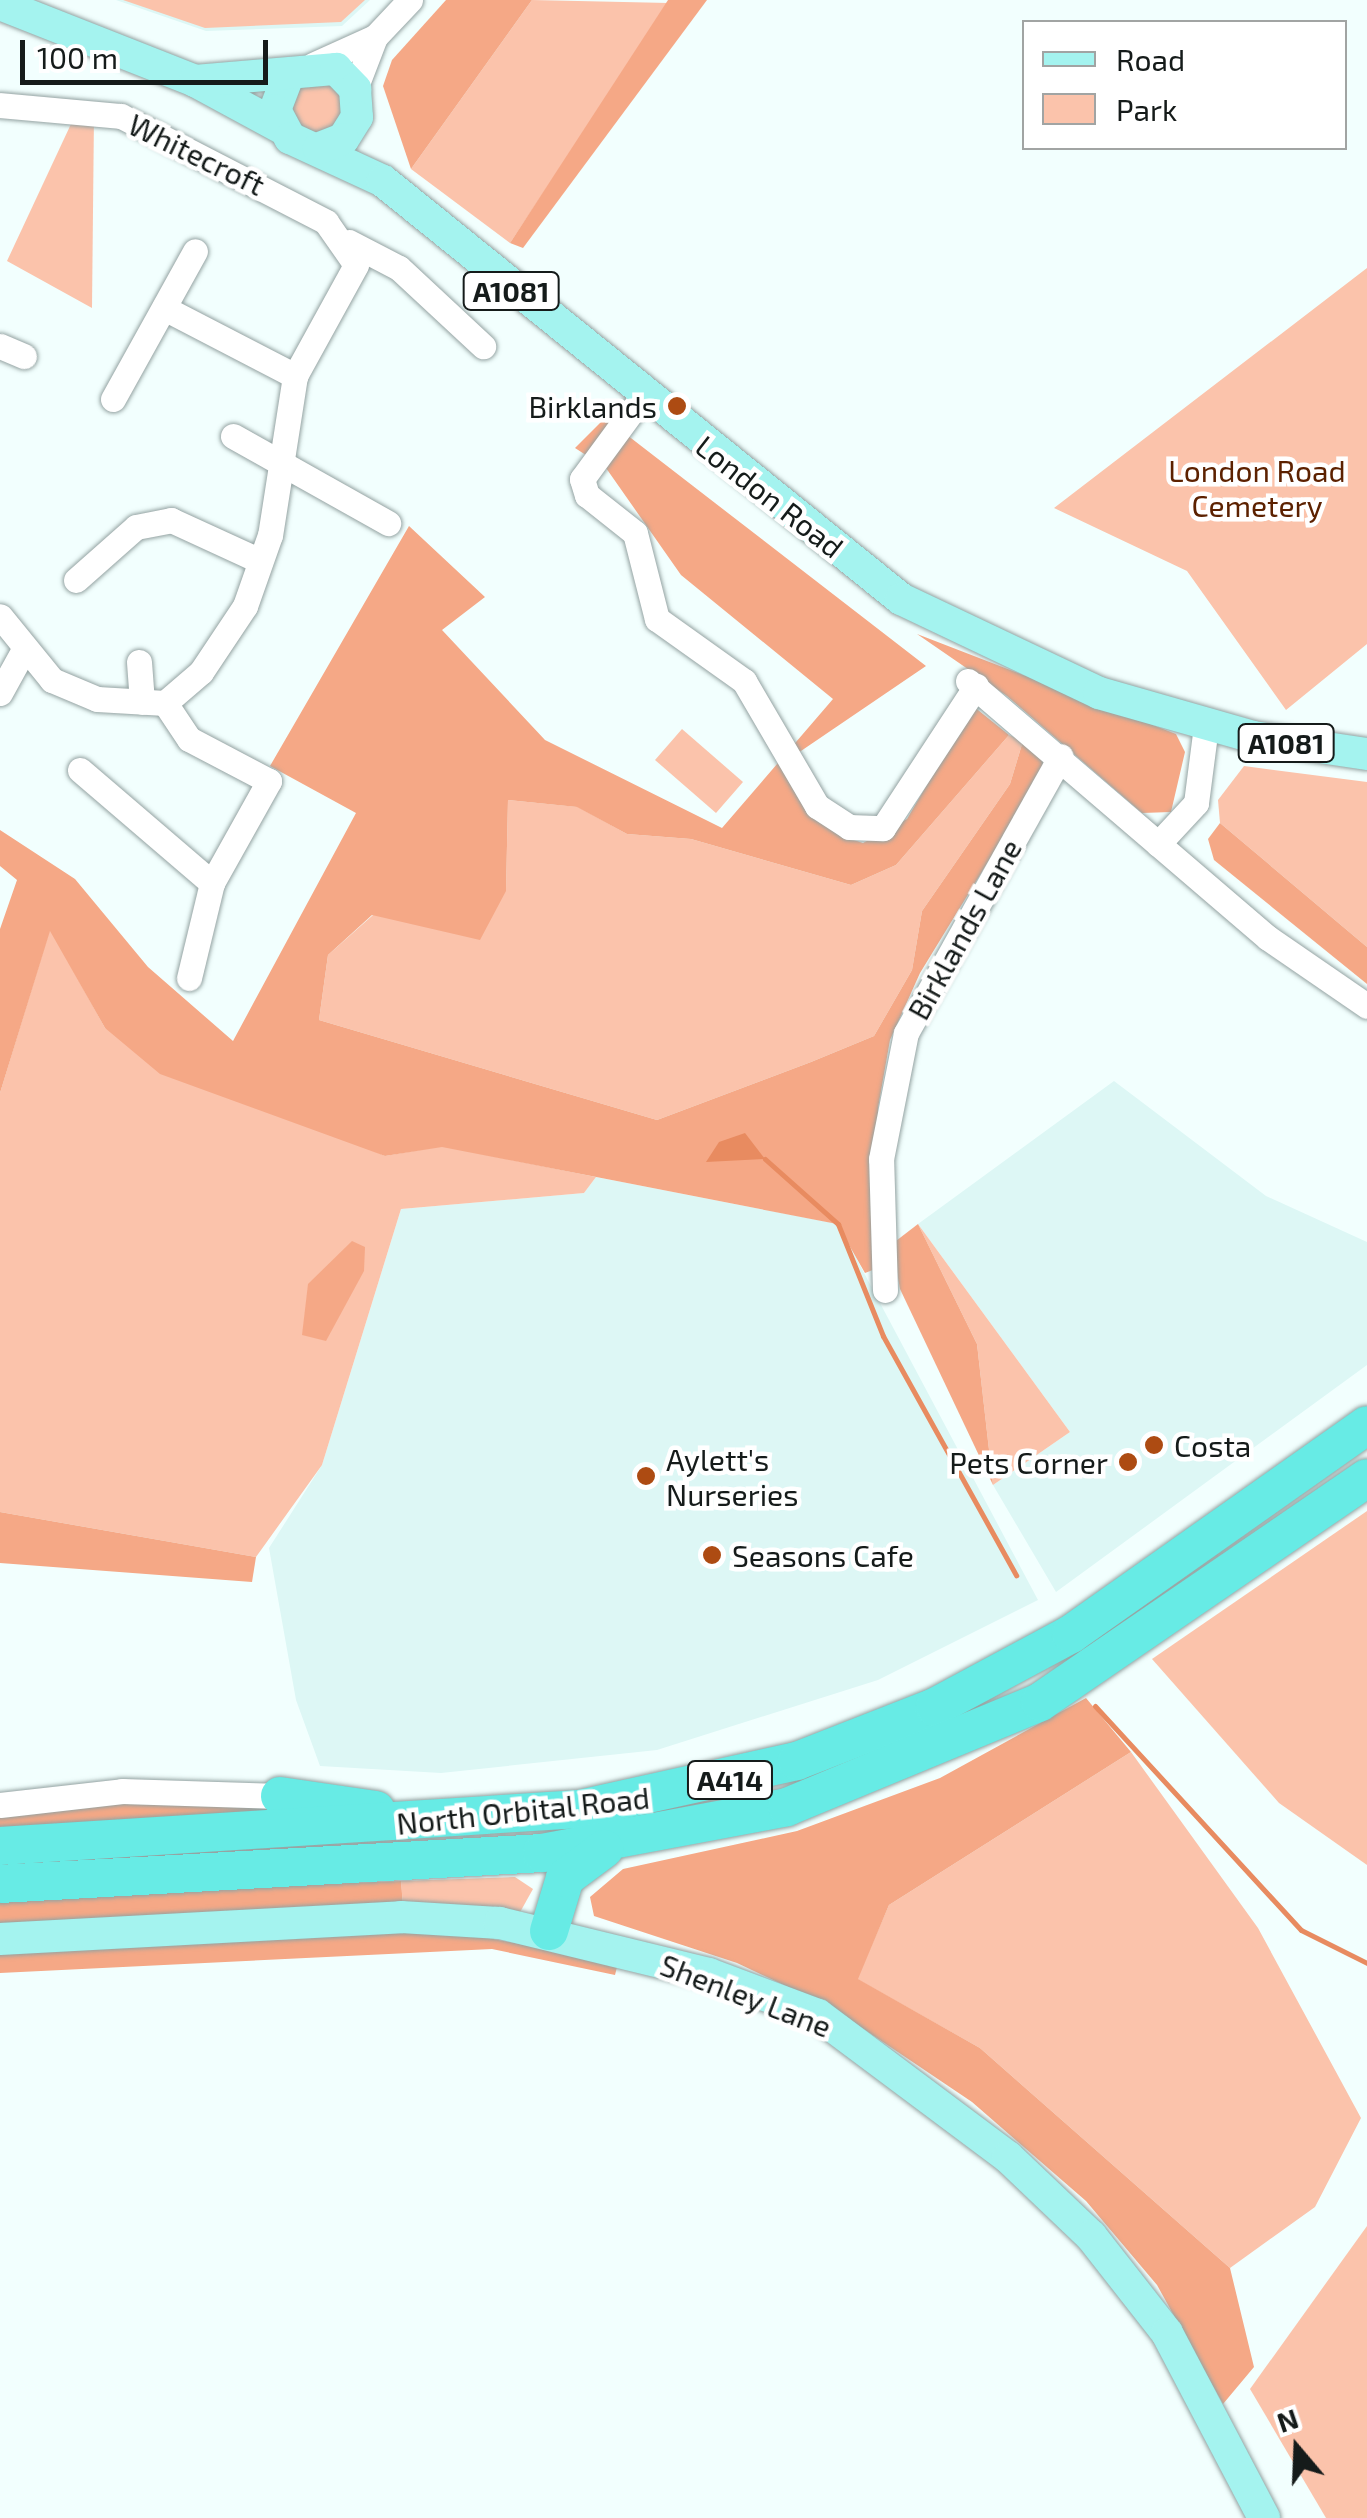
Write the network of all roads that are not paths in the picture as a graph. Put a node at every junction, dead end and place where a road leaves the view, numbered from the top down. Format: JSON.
{"nodes":[{"id":1,"x":410,"y":0,"type":"edge"},
{"id":2,"x":0,"y":4,"type":"edge"},
{"id":3,"x":375,"y":37,"type":"junction"},
{"id":4,"x":301,"y":70,"type":"junction"},
{"id":5,"x":194,"y":80,"type":"junction"},
{"id":6,"x":356,"y":103,"type":"junction"},
{"id":7,"x":0,"y":106,"type":"edge"},
{"id":8,"x":280,"y":127,"type":"junction"},
{"id":9,"x":318,"y":148,"type":"junction"},
{"id":10,"x":383,"y":181,"type":"junction"},
{"id":11,"x":349,"y":242,"type":"junction"},
{"id":12,"x":195,"y":251,"type":"dead end"},
{"id":13,"x":164,"y":308,"type":"junction"},
{"id":14,"x":483,"y":346,"type":"dead end"},
{"id":15,"x":295,"y":376,"type":"junction"},
{"id":16,"x":643,"y":396,"type":"junction"},
{"id":17,"x":114,"y":399,"type":"dead end"},
{"id":18,"x":233,"y":436,"type":"dead end"},
{"id":19,"x":286,"y":464,"type":"junction"},
{"id":20,"x":388,"y":523,"type":"dead end"},
{"id":21,"x":260,"y":561,"type":"junction"},
{"id":22,"x":76,"y":580,"type":"dead end"},
{"id":23,"x":0,"y":616,"type":"edge"},
{"id":24,"x":22,"y":653,"type":"junction"},
{"id":25,"x":139,"y":662,"type":"dead end"},
{"id":26,"x":0,"y":693,"type":"edge"},
{"id":27,"x":154,"y":702,"type":"junction"},
{"id":28,"x":1206,"y":726,"type":"junction"},
{"id":29,"x":1367,"y":754,"type":"edge"},
{"id":30,"x":1061,"y":756,"type":"junction"},
{"id":31,"x":80,"y":770,"type":"dead end"},
{"id":32,"x":1158,"y":844,"type":"junction"},
{"id":33,"x":212,"y":883,"type":"junction"},
{"id":34,"x":188,"y":978,"type":"dead end"},
{"id":35,"x":1367,"y":1006,"type":"edge"},
{"id":36,"x":884,"y":1290,"type":"dead end"},
{"id":37,"x":1367,"y":1425,"type":"edge"},
{"id":38,"x":1367,"y":1478,"type":"edge"},
{"id":39,"x":280,"y":1796,"type":"joint"},
{"id":40,"x":0,"y":1806,"type":"edge"},
{"id":41,"x":422,"y":1823,"type":"junction"},
{"id":42,"x":611,"y":1845,"type":"junction"},
{"id":43,"x":0,"y":1846,"type":"edge"},
{"id":44,"x":480,"y":1858,"type":"junction"},
{"id":45,"x":0,"y":1884,"type":"edge"},
{"id":46,"x":550,"y":1915,"type":"junction"},
{"id":47,"x":0,"y":1938,"type":"edge"},
{"id":48,"x":1264,"y":2518,"type":"edge"}],
"edges":[{"from":1,"to":3,"type":"street"},
{"from":2,"to":5,"type":"main road","name":"London Road","number":"A1081"},
{"from":3,"to":4,"type":"street"},
{"from":3,"to":6,"type":"street"},
{"from":4,"to":5,"type":"main road","name":"London Road","number":"A1081"},
{"from":4,"to":6,"type":"main road"},
{"from":4,"to":8,"type":"main road"},
{"from":5,"to":8,"type":"main road","name":"London Road","number":"A1081"},
{"from":6,"to":9,"type":"main road"},
{"from":6,"to":10,"type":"main road","name":"London Road","number":"A1081"},
{"from":7,"to":11,"type":"street","name":"Whitecroft"},
{"from":8,"to":9,"type":"main road","name":"London Road","number":"A1081"},
{"from":9,"to":10,"type":"main road","name":"London Road","number":"A1081"},
{"from":10,"to":16,"type":"main road","name":"London Road","number":"A1081"},
{"from":11,"to":14,"type":"street"},
{"from":11,"to":15,"type":"street"},
{"from":12,"to":13,"type":"street"},
{"from":13,"to":15,"type":"street"},
{"from":13,"to":17,"type":"street"},
{"from":15,"to":19,"type":"street"},
{"from":16,"to":28,"type":"main road","name":"London Road","number":"A1081"},
{"from":16,"to":30,"type":"street"},
{"from":18,"to":19,"type":"street"},
{"from":19,"to":20,"type":"street"},
{"from":19,"to":21,"type":"street"},
{"from":21,"to":22,"type":"street"},
{"from":21,"to":27,"type":"street"},
{"from":23,"to":24,"type":"street"},
{"from":24,"to":26,"type":"street"},
{"from":24,"to":27,"type":"street"},
{"from":25,"to":27,"type":"street"},
{"from":27,"to":33,"type":"street"},
{"from":28,"to":29,"type":"main road","name":"London Road","number":"A1081"},
{"from":28,"to":32,"type":"street"},
{"from":30,"to":32,"type":"street"},
{"from":30,"to":36,"type":"street","name":"Birklands Lane"},
{"from":31,"to":33,"type":"street"},
{"from":32,"to":35,"type":"street"},
{"from":33,"to":34,"type":"street"},
{"from":37,"to":41,"type":"highway","name":"North Orbital Road","number":"A414"},
{"from":38,"to":42,"type":"highway","name":"North Orbital Road","number":"A414"},
{"from":39,"to":40,"type":"street"},
{"from":39,"to":41,"type":"highway"},
{"from":41,"to":43,"type":"highway","name":"North Orbital Road","number":"A414"},
{"from":42,"to":44,"type":"highway","name":"North Orbital Road","number":"A414"},
{"from":42,"to":46,"type":"highway"},
{"from":44,"to":45,"type":"highway","name":"North Orbital Road","number":"A414"},
{"from":44,"to":46,"type":"highway"},
{"from":46,"to":47,"type":"main road","name":"Shenley Lane"},
{"from":46,"to":48,"type":"main road","name":"Shenley Lane"}]}
